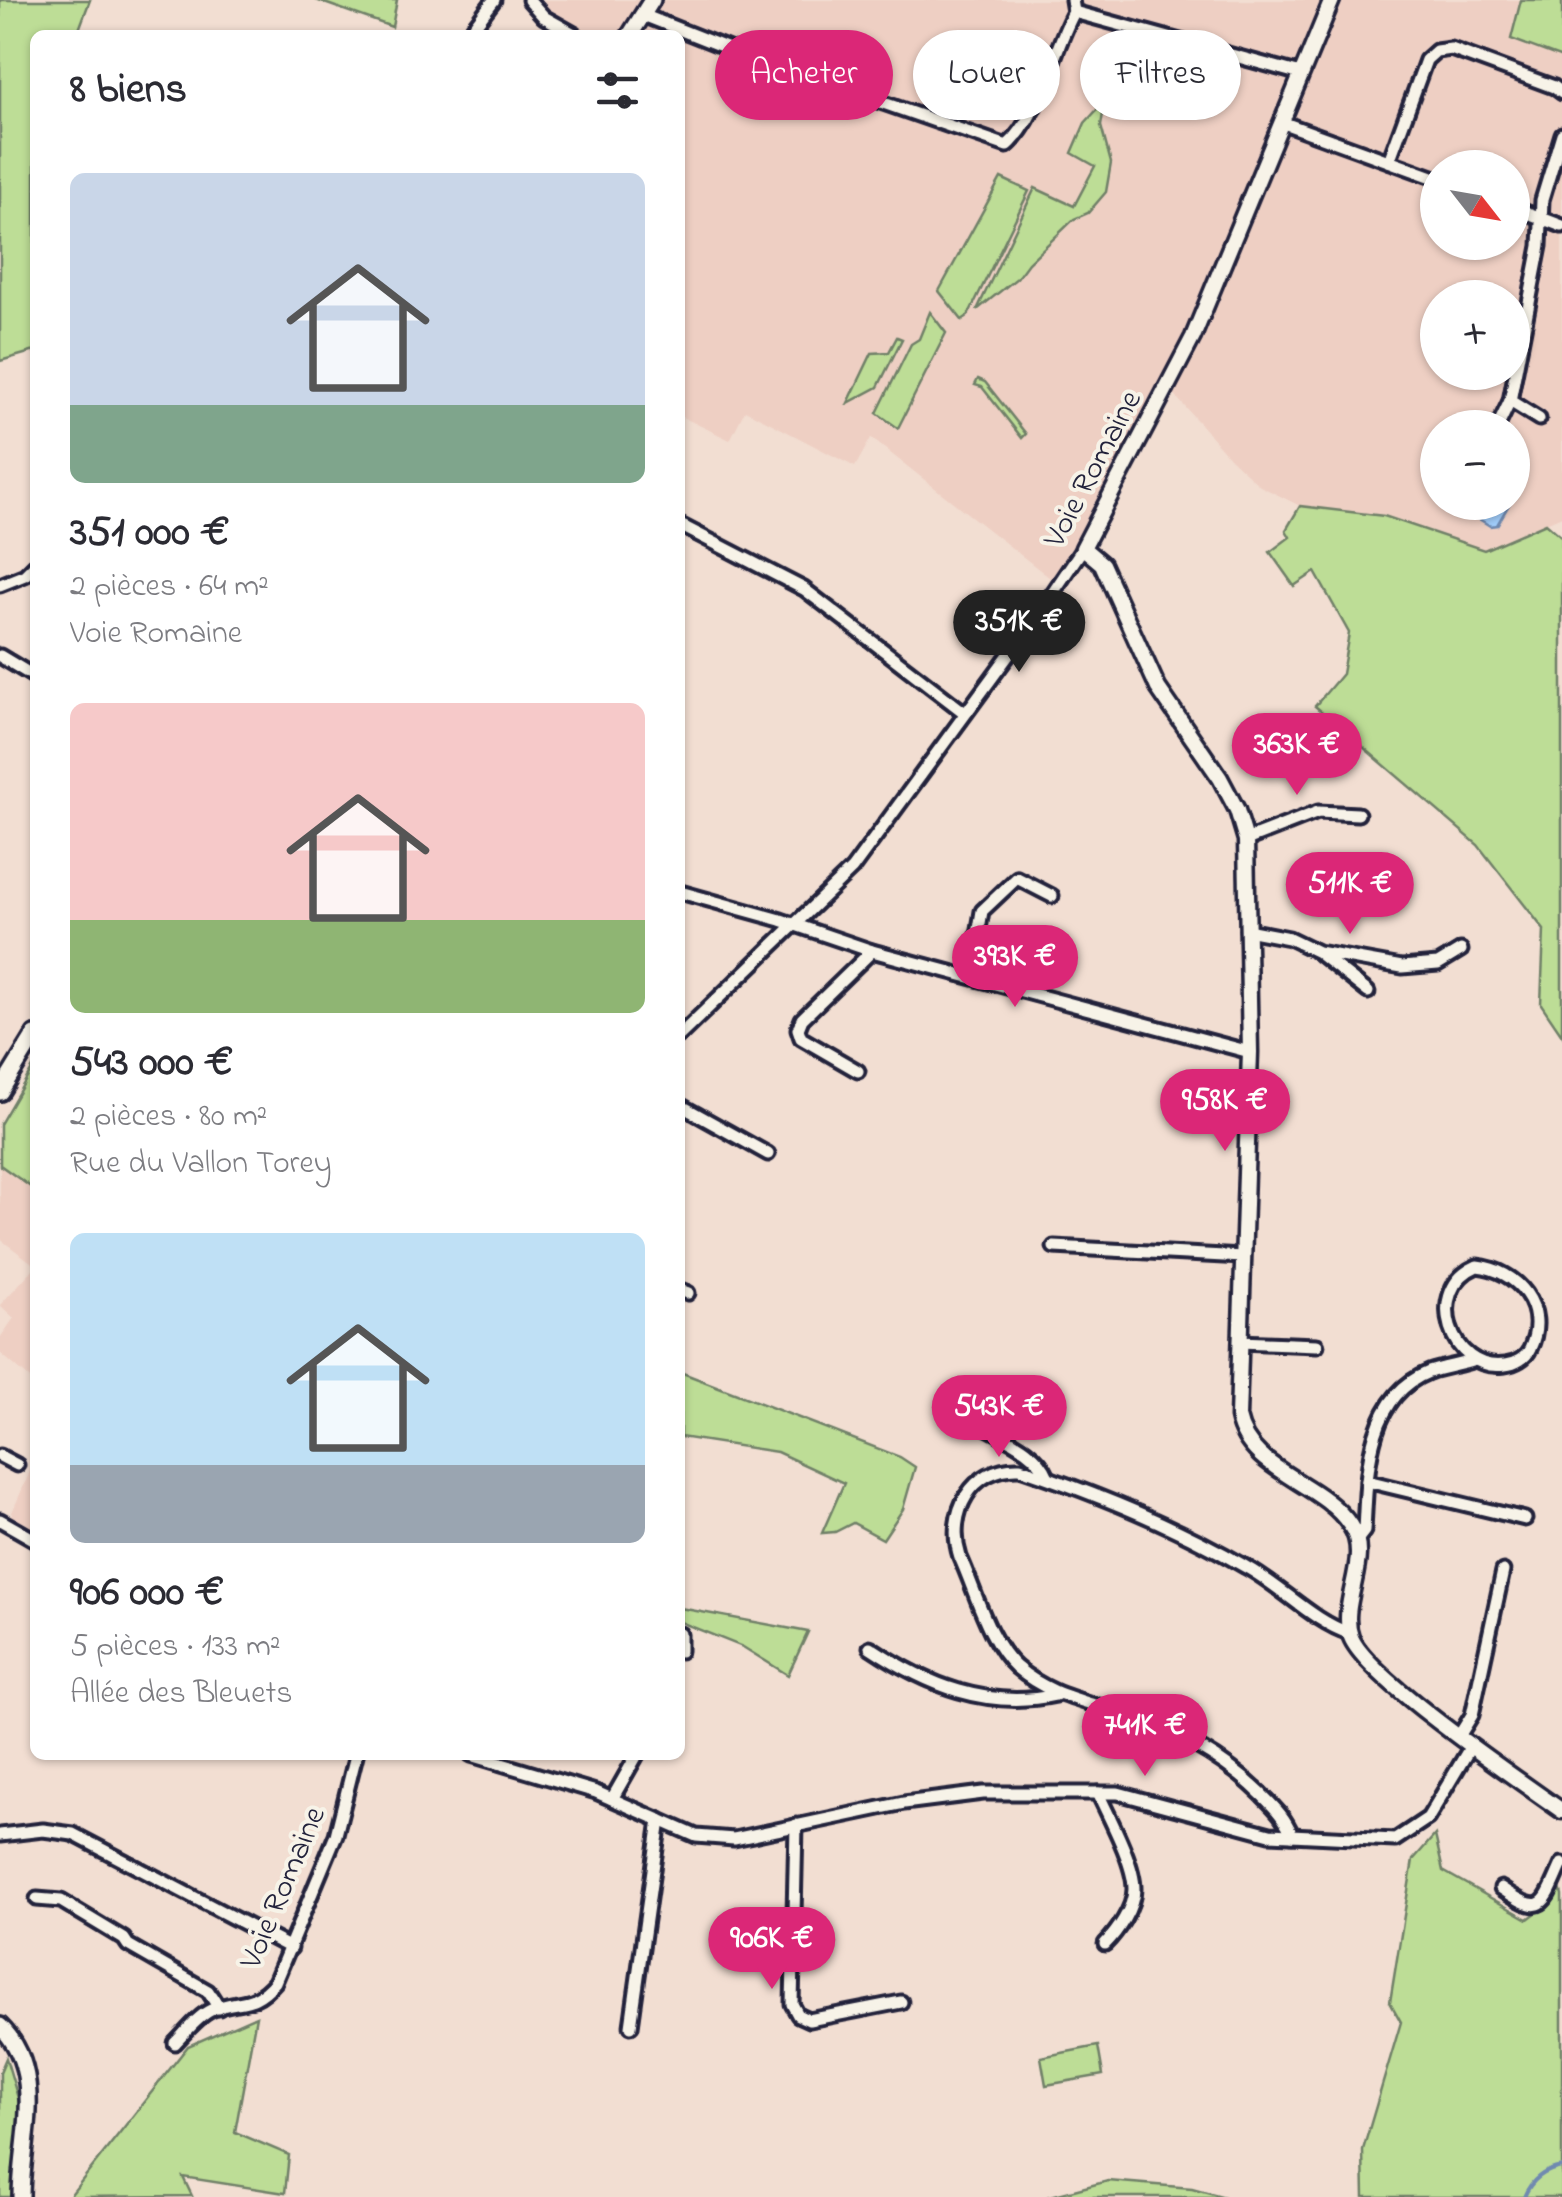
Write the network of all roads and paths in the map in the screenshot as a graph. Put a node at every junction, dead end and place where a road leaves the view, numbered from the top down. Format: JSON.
{"nodes":[{"id":1,"x":494,"y":0,"type":"edge"},
{"id":2,"x":529,"y":0,"type":"edge"},
{"id":3,"x":1332,"y":0,"type":"edge"},
{"id":4,"x":1072,"y":6,"type":"edge"},
{"id":5,"x":647,"y":7,"type":"edge"},
{"id":6,"x":472,"y":30,"type":"edge"},
{"id":7,"x":567,"y":30,"type":"edge"},
{"id":8,"x":633,"y":30,"type":"edge"},
{"id":9,"x":1301,"y":74,"type":"junction"},
{"id":10,"x":1562,"y":93,"type":"edge"},
{"id":11,"x":1282,"y":122,"type":"junction"},
{"id":12,"x":1562,"y":134,"type":"edge"},
{"id":13,"x":1389,"y":161,"type":"junction"},
{"id":14,"x":1420,"y":172,"type":"edge"},
{"id":15,"x":1530,"y":213,"type":"edge"},
{"id":16,"x":1540,"y":217,"type":"junction"},
{"id":17,"x":1562,"y":226,"type":"edge"},
{"id":18,"x":1510,"y":401,"type":"junction"},
{"id":19,"x":1505,"y":410,"type":"edge"},
{"id":20,"x":1539,"y":419,"type":"dead end"},
{"id":21,"x":685,"y":528,"type":"edge"},
{"id":22,"x":1082,"y":548,"type":"junction"},
{"id":23,"x":30,"y":570,"type":"edge"},
{"id":24,"x":0,"y":585,"type":"edge"},
{"id":25,"x":0,"y":656,"type":"edge"},
{"id":26,"x":30,"y":674,"type":"edge"},
{"id":27,"x":965,"y":714,"type":"junction"},
{"id":28,"x":1358,"y":814,"type":"dead end"},
{"id":29,"x":1246,"y":840,"type":"junction"},
{"id":30,"x":685,"y":893,"type":"edge"},
{"id":31,"x":1052,"y":896,"type":"dead end"},
{"id":32,"x":793,"y":924,"type":"junction"},
{"id":33,"x":1247,"y":930,"type":"junction"},
{"id":34,"x":1460,"y":950,"type":"dead end"},
{"id":35,"x":872,"y":951,"type":"junction"},
{"id":36,"x":1318,"y":952,"type":"junction"},
{"id":37,"x":977,"y":978,"type":"junction"},
{"id":38,"x":1368,"y":992,"type":"dead end"},
{"id":39,"x":685,"y":1030,"type":"edge"},
{"id":40,"x":30,"y":1044,"type":"edge"},
{"id":41,"x":1250,"y":1052,"type":"junction"},
{"id":42,"x":858,"y":1071,"type":"dead end"},
{"id":43,"x":0,"y":1092,"type":"edge"},
{"id":44,"x":685,"y":1108,"type":"edge"},
{"id":45,"x":768,"y":1154,"type":"dead end"},
{"id":46,"x":1054,"y":1247,"type":"dead end"},
{"id":47,"x":1243,"y":1258,"type":"junction"},
{"id":48,"x":1240,"y":1342,"type":"junction"},
{"id":49,"x":1317,"y":1345,"type":"dead end"},
{"id":50,"x":1475,"y":1360,"type":"junction"},
{"id":51,"x":975,"y":1421,"type":"dead end"},
{"id":52,"x":0,"y":1456,"type":"edge"},
{"id":53,"x":18,"y":1465,"type":"dead end"},
{"id":54,"x":1048,"y":1477,"type":"junction"},
{"id":55,"x":1367,"y":1482,"type":"junction"},
{"id":56,"x":1525,"y":1519,"type":"dead end"},
{"id":57,"x":0,"y":1520,"type":"edge"},
{"id":58,"x":30,"y":1537,"type":"edge"},
{"id":59,"x":1357,"y":1540,"type":"junction"},
{"id":60,"x":1504,"y":1572,"type":"dead end"},
{"id":61,"x":1350,"y":1633,"type":"junction"},
{"id":62,"x":870,"y":1647,"type":"dead end"},
{"id":63,"x":1056,"y":1695,"type":"junction"},
{"id":64,"x":1465,"y":1741,"type":"junction"},
{"id":65,"x":355,"y":1760,"type":"edge"},
{"id":66,"x":487,"y":1760,"type":"edge"},
{"id":67,"x":634,"y":1760,"type":"edge"},
{"id":68,"x":1098,"y":1793,"type":"junction"},
{"id":69,"x":612,"y":1799,"type":"junction"},
{"id":70,"x":1562,"y":1811,"type":"edge"},
{"id":71,"x":660,"y":1820,"type":"junction"},
{"id":72,"x":796,"y":1825,"type":"junction"},
{"id":73,"x":0,"y":1835,"type":"edge"},
{"id":74,"x":1292,"y":1835,"type":"junction"},
{"id":75,"x":1562,"y":1864,"type":"edge"},
{"id":76,"x":1502,"y":1888,"type":"dead end"},
{"id":77,"x":36,"y":1899,"type":"dead end"},
{"id":78,"x":1105,"y":1944,"type":"dead end"},
{"id":79,"x":291,"y":1948,"type":"junction"},
{"id":80,"x":901,"y":2002,"type":"dead end"},
{"id":81,"x":220,"y":2008,"type":"junction"},
{"id":82,"x":0,"y":2026,"type":"edge"},
{"id":83,"x":630,"y":2026,"type":"dead end"},
{"id":84,"x":175,"y":2043,"type":"dead end"},
{"id":85,"x":20,"y":2197,"type":"edge"}],
"edges":[{"from":1,"to":6,"type":"street"},
{"from":2,"to":7,"type":"street"},
{"from":3,"to":9,"type":"street","name":"Voie Romaine"},
{"from":4,"to":5,"type":"street"},
{"from":4,"to":9,"type":"street"},
{"from":5,"to":8,"type":"main road"},
{"from":9,"to":11,"type":"street","name":"Voie Romaine"},
{"from":10,"to":13,"type":"street"},
{"from":11,"to":13,"type":"street"},
{"from":11,"to":22,"type":"street","name":"Voie Romaine"},
{"from":12,"to":16,"type":"street"},
{"from":13,"to":14,"type":"street"},
{"from":15,"to":16,"type":"street"},
{"from":16,"to":17,"type":"street"},
{"from":16,"to":18,"type":"street"},
{"from":18,"to":19,"type":"street"},
{"from":18,"to":20,"type":"street"},
{"from":21,"to":27,"type":"street"},
{"from":22,"to":27,"type":"street","name":"Voie Romaine"},
{"from":22,"to":29,"type":"street"},
{"from":23,"to":24,"type":"street"},
{"from":25,"to":26,"type":"street"},
{"from":27,"to":32,"type":"street","name":"Voie Romaine"},
{"from":28,"to":29,"type":"street"},
{"from":29,"to":33,"type":"street"},
{"from":30,"to":32,"type":"street"},
{"from":31,"to":37,"type":"street"},
{"from":32,"to":35,"type":"street"},
{"from":32,"to":39,"type":"street","name":"Voie Romaine"},
{"from":33,"to":36,"type":"street"},
{"from":33,"to":41,"type":"street"},
{"from":34,"to":36,"type":"street"},
{"from":35,"to":37,"type":"street"},
{"from":35,"to":42,"type":"street"},
{"from":36,"to":38,"type":"street"},
{"from":37,"to":41,"type":"street"},
{"from":40,"to":43,"type":"main road"},
{"from":41,"to":47,"type":"street"},
{"from":44,"to":45,"type":"street"},
{"from":46,"to":47,"type":"street"},
{"from":47,"to":48,"type":"street"},
{"from":48,"to":49,"type":"street"},
{"from":48,"to":59,"type":"street"},
{"from":50,"to":50,"type":"street"},
{"from":50,"to":55,"type":"street"},
{"from":51,"to":54,"type":"street"},
{"from":52,"to":53,"type":"street"},
{"from":54,"to":61,"type":"street"},
{"from":54,"to":63,"type":"street"},
{"from":55,"to":56,"type":"street"},
{"from":55,"to":59,"type":"street"},
{"from":57,"to":58,"type":"street"},
{"from":59,"to":61,"type":"street"},
{"from":60,"to":64,"type":"street"},
{"from":61,"to":64,"type":"street"},
{"from":62,"to":63,"type":"street"},
{"from":63,"to":74,"type":"street"},
{"from":64,"to":70,"type":"street"},
{"from":64,"to":74,"type":"street"},
{"from":65,"to":79,"type":"street","name":"Voie Romaine"},
{"from":66,"to":69,"type":"street"},
{"from":67,"to":69,"type":"street"},
{"from":68,"to":72,"type":"street"},
{"from":68,"to":74,"type":"street"},
{"from":68,"to":78,"type":"street"},
{"from":69,"to":71,"type":"street"},
{"from":71,"to":72,"type":"street"},
{"from":71,"to":83,"type":"street"},
{"from":72,"to":80,"type":"street"},
{"from":73,"to":79,"type":"street"},
{"from":75,"to":76,"type":"street"},
{"from":77,"to":81,"type":"street"},
{"from":79,"to":81,"type":"street","name":"Voie Romaine"},
{"from":81,"to":84,"type":"street","name":"Voie Romaine"},
{"from":82,"to":85,"type":"main road"}]}
